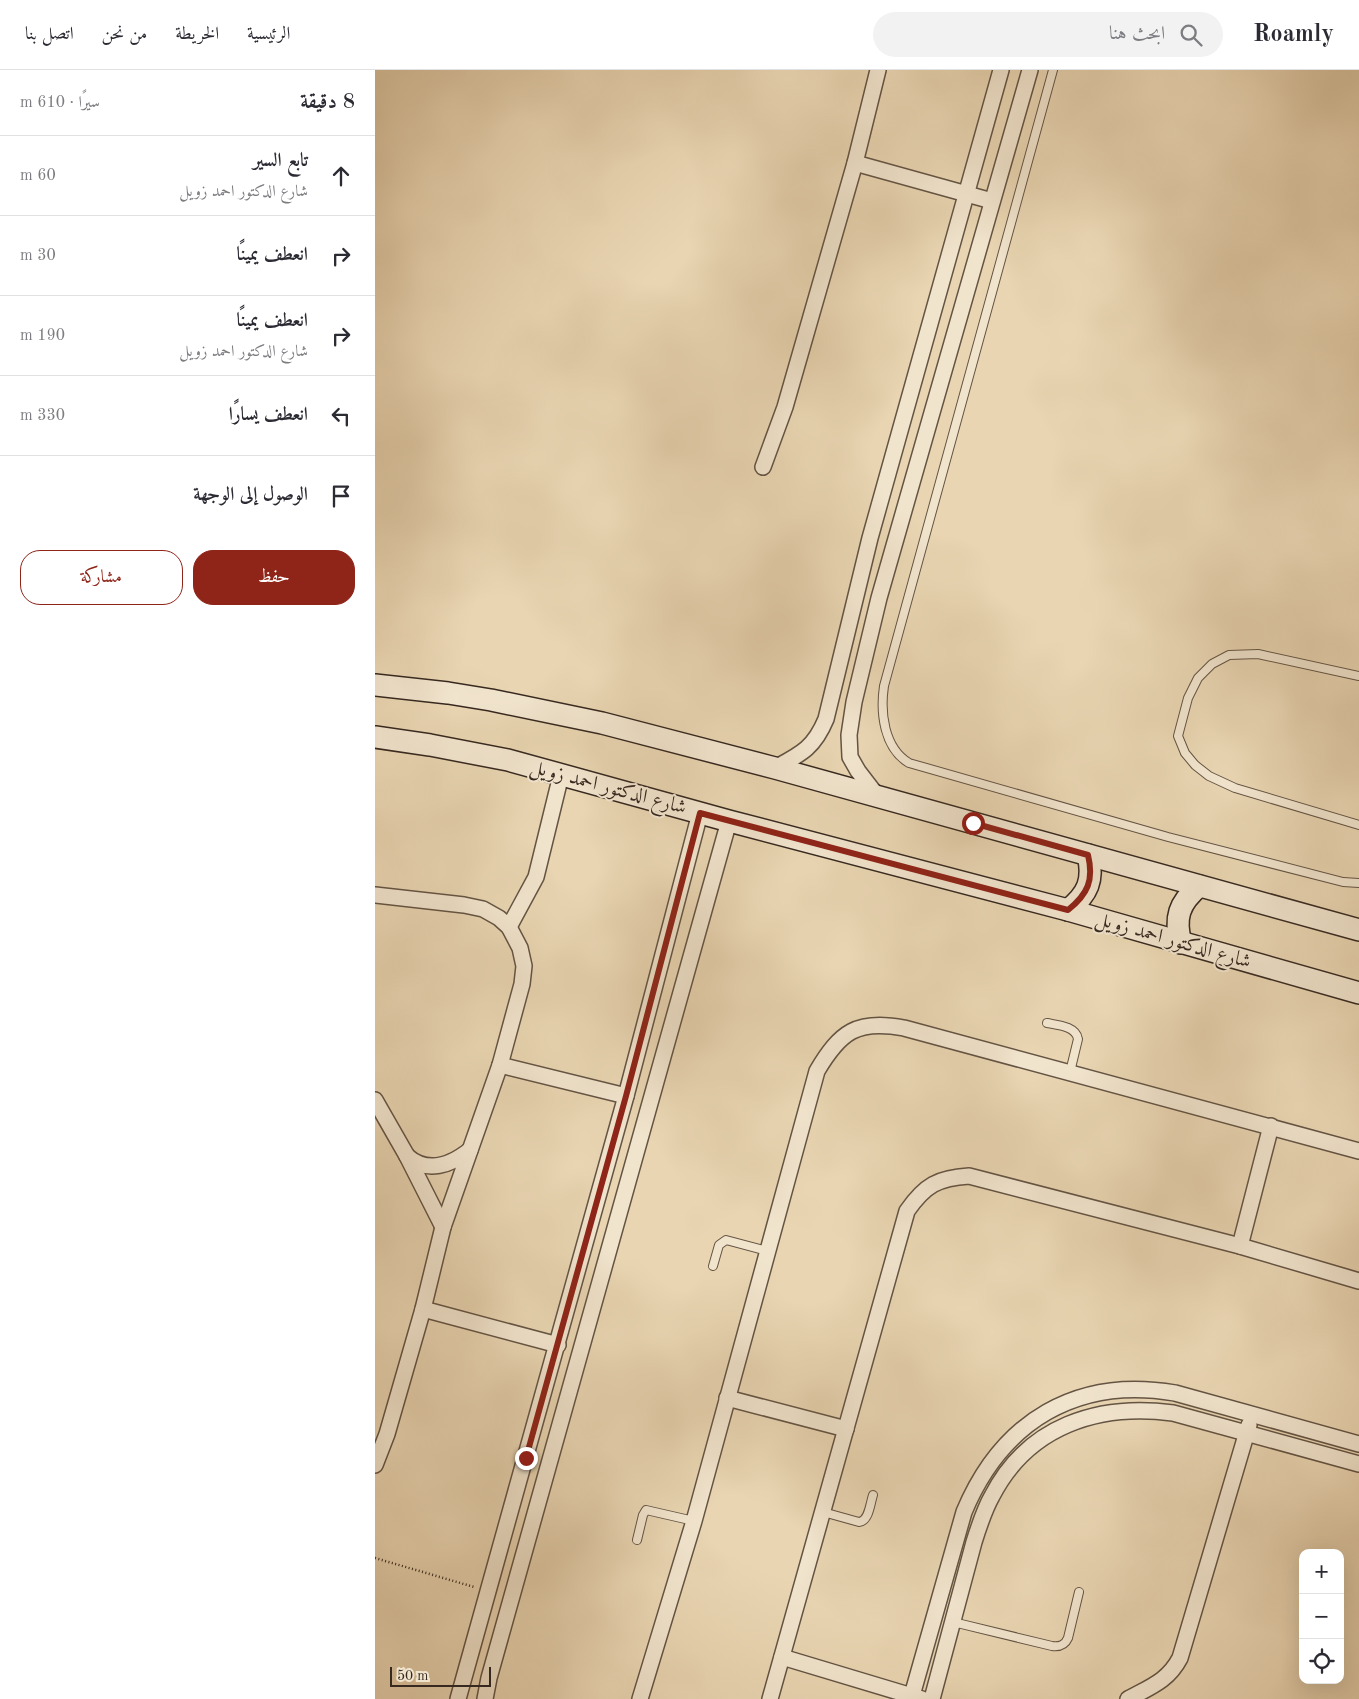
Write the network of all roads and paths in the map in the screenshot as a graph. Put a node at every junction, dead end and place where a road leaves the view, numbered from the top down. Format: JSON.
{"nodes":[{"id":1,"x":878,"y":70,"type":"edge"},
{"id":2,"x":1001,"y":70,"type":"edge"},
{"id":3,"x":1030,"y":70,"type":"edge"},
{"id":4,"x":1053,"y":70,"type":"edge"},
{"id":5,"x":855,"y":163,"type":"junction"},
{"id":6,"x":966,"y":192,"type":"junction"},
{"id":7,"x":992,"y":201,"type":"junction"},
{"id":8,"x":763,"y":468,"type":"dead end"},
{"id":9,"x":856,"y":592,"type":"junction"},
{"id":10,"x":879,"y":598,"type":"junction"},
{"id":11,"x":1359,"y":676,"type":"edge"},
{"id":12,"x":375,"y":685,"type":"edge"},
{"id":13,"x":375,"y":737,"type":"edge"},
{"id":14,"x":775,"y":768,"type":"junction"},
{"id":15,"x":561,"y":775,"type":"junction"},
{"id":16,"x":878,"y":797,"type":"junction"},
{"id":17,"x":700,"y":813,"type":"junction"},
{"id":18,"x":729,"y":821,"type":"junction"},
{"id":19,"x":1359,"y":825,"type":"edge"},
{"id":20,"x":1088,"y":855,"type":"junction"},
{"id":21,"x":1359,"y":882,"type":"edge"},
{"id":22,"x":1199,"y":886,"type":"junction"},
{"id":23,"x":375,"y":895,"type":"edge"},
{"id":24,"x":1068,"y":910,"type":"junction"},
{"id":25,"x":509,"y":927,"type":"junction"},
{"id":26,"x":1359,"y":930,"type":"edge"},
{"id":27,"x":1181,"y":943,"type":"junction"},
{"id":28,"x":1359,"y":993,"type":"edge"},
{"id":29,"x":1047,"y":1023,"type":"dead end"},
{"id":30,"x":500,"y":1065,"type":"junction"},
{"id":31,"x":1069,"y":1072,"type":"junction"},
{"id":32,"x":626,"y":1096,"type":"junction"},
{"id":33,"x":375,"y":1100,"type":"edge"},
{"id":34,"x":1271,"y":1126,"type":"junction"},
{"id":35,"x":470,"y":1150,"type":"junction"},
{"id":36,"x":1359,"y":1151,"type":"edge"},
{"id":37,"x":407,"y":1156,"type":"junction"},
{"id":38,"x":443,"y":1227,"type":"junction"},
{"id":39,"x":1240,"y":1246,"type":"junction"},
{"id":40,"x":767,"y":1251,"type":"junction"},
{"id":41,"x":713,"y":1266,"type":"dead end"},
{"id":42,"x":1359,"y":1281,"type":"edge"},
{"id":43,"x":423,"y":1309,"type":"junction"},
{"id":44,"x":558,"y":1345,"type":"junction"},
{"id":45,"x":727,"y":1398,"type":"junction"},
{"id":46,"x":1252,"y":1415,"type":"junction"},
{"id":47,"x":846,"y":1429,"type":"junction"},
{"id":48,"x":1247,"y":1433,"type":"junction"},
{"id":49,"x":1359,"y":1444,"type":"edge"},
{"id":50,"x":1359,"y":1464,"type":"edge"},
{"id":51,"x":375,"y":1465,"type":"edge"},
{"id":52,"x":873,"y":1495,"type":"dead end"},
{"id":53,"x":823,"y":1512,"type":"junction"},
{"id":54,"x":694,"y":1521,"type":"junction"},
{"id":55,"x":637,"y":1540,"type":"dead end"},
{"id":56,"x":375,"y":1558,"type":"edge"},
{"id":57,"x":488,"y":1590,"type":"junction"},
{"id":58,"x":1079,"y":1592,"type":"dead end"},
{"id":59,"x":953,"y":1622,"type":"junction"},
{"id":60,"x":782,"y":1657,"type":"junction"},
{"id":61,"x":916,"y":1698,"type":"edge"},
{"id":62,"x":458,"y":1699,"type":"edge"},
{"id":63,"x":485,"y":1699,"type":"edge"},
{"id":64,"x":641,"y":1699,"type":"edge"},
{"id":65,"x":770,"y":1699,"type":"edge"},
{"id":66,"x":932,"y":1699,"type":"edge"},
{"id":67,"x":1128,"y":1699,"type":"edge"}],
"edges":[{"from":1,"to":5,"type":"street"},
{"from":2,"to":6,"type":"street"},
{"from":3,"to":7,"type":"street"},
{"from":4,"to":21,"type":"lane"},
{"from":5,"to":6,"type":"street"},
{"from":5,"to":8,"type":"street"},
{"from":6,"to":7,"type":"street"},
{"from":6,"to":9,"type":"street"},
{"from":7,"to":10,"type":"street"},
{"from":9,"to":10,"type":"street"},
{"from":9,"to":14,"type":"street"},
{"from":10,"to":16,"type":"street"},
{"from":11,"to":19,"type":"lane"},
{"from":12,"to":14,"type":"street"},
{"from":13,"to":15,"type":"street","name":"شارع الدكتور احمد زويل"},
{"from":14,"to":16,"type":"street"},
{"from":15,"to":17,"type":"street","name":"شارع الدكتور احمد زويل"},
{"from":15,"to":25,"type":"street"},
{"from":16,"to":20,"type":"street"},
{"from":17,"to":18,"type":"street","name":"شارع الدكتور احمد زويل"},
{"from":17,"to":32,"type":"street"},
{"from":18,"to":24,"type":"street","name":"شارع الدكتور احمد زويل"},
{"from":18,"to":63,"type":"street"},
{"from":20,"to":22,"type":"street"},
{"from":20,"to":24,"type":"street"},
{"from":22,"to":26,"type":"street"},
{"from":22,"to":27,"type":"street"},
{"from":23,"to":25,"type":"street"},
{"from":24,"to":27,"type":"street","name":"شارع الدكتور احمد زويل"},
{"from":25,"to":30,"type":"street"},
{"from":27,"to":28,"type":"street","name":"شارع الدكتور احمد زويل"},
{"from":29,"to":31,"type":"lane"},
{"from":30,"to":32,"type":"street"},
{"from":30,"to":35,"type":"street"},
{"from":31,"to":34,"type":"street"},
{"from":31,"to":40,"type":"street"},
{"from":32,"to":44,"type":"street"},
{"from":33,"to":37,"type":"street"},
{"from":34,"to":36,"type":"street"},
{"from":34,"to":39,"type":"street"},
{"from":35,"to":37,"type":"street"},
{"from":35,"to":38,"type":"street"},
{"from":37,"to":38,"type":"street"},
{"from":38,"to":43,"type":"street"},
{"from":39,"to":42,"type":"street"},
{"from":39,"to":47,"type":"street"},
{"from":40,"to":41,"type":"lane"},
{"from":40,"to":45,"type":"street"},
{"from":43,"to":44,"type":"street"},
{"from":43,"to":51,"type":"street"},
{"from":44,"to":57,"type":"street"},
{"from":45,"to":47,"type":"street"},
{"from":45,"to":54,"type":"street"},
{"from":46,"to":48,"type":"street"},
{"from":46,"to":49,"type":"street"},
{"from":46,"to":61,"type":"street"},
{"from":47,"to":53,"type":"street"},
{"from":48,"to":50,"type":"street"},
{"from":48,"to":59,"type":"street"},
{"from":48,"to":67,"type":"street"},
{"from":52,"to":53,"type":"lane"},
{"from":53,"to":60,"type":"street"},
{"from":54,"to":55,"type":"lane"},
{"from":54,"to":64,"type":"street"},
{"from":56,"to":57,"type":"path"},
{"from":57,"to":62,"type":"street"},
{"from":58,"to":59,"type":"lane"},
{"from":59,"to":66,"type":"street"},
{"from":60,"to":61,"type":"street"},
{"from":60,"to":65,"type":"street"}]}
